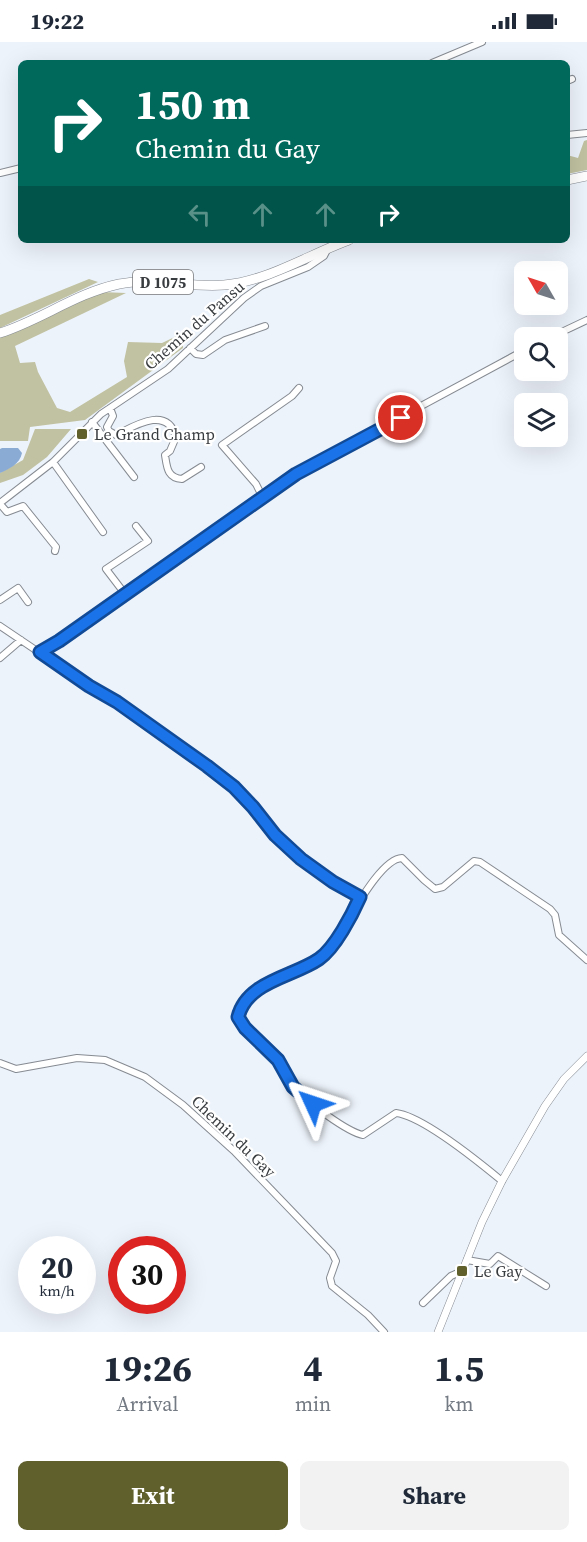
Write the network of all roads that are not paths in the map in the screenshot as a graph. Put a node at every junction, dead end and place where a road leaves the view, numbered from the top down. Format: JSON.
{"nodes":[{"id":1,"x":482,"y":42,"type":"edge"},
{"id":2,"x":439,"y":60,"type":"edge"},
{"id":3,"x":587,"y":133,"type":"edge"},
{"id":4,"x":570,"y":135,"type":"edge"},
{"id":5,"x":18,"y":169,"type":"edge"},
{"id":6,"x":0,"y":173,"type":"edge"},
{"id":7,"x":587,"y":176,"type":"edge"},
{"id":8,"x":570,"y":179,"type":"edge"},
{"id":9,"x":340,"y":243,"type":"edge"},
{"id":10,"x":329,"y":247,"type":"junction"},
{"id":11,"x":587,"y":320,"type":"edge"},
{"id":12,"x":266,"y":326,"type":"dead end"},
{"id":13,"x":568,"y":329,"type":"edge"},
{"id":14,"x":0,"y":333,"type":"edge"},
{"id":15,"x":190,"y":348,"type":"junction"},
{"id":16,"x":514,"y":356,"type":"edge"},
{"id":17,"x":299,"y":388,"type":"dead end"},
{"id":18,"x":110,"y":408,"type":"junction"},
{"id":19,"x":92,"y":423,"type":"junction"},
{"id":20,"x":53,"y":462,"type":"junction"},
{"id":21,"x":201,"y":467,"type":"dead end"},
{"id":22,"x":134,"y":477,"type":"dead end"},
{"id":23,"x":263,"y":498,"type":"junction"},
{"id":24,"x":0,"y":504,"type":"edge"},
{"id":25,"x":136,"y":526,"type":"dead end"},
{"id":26,"x":103,"y":532,"type":"dead end"},
{"id":27,"x":55,"y":551,"type":"dead end"},
{"id":28,"x":125,"y":594,"type":"junction"},
{"id":29,"x":0,"y":600,"type":"edge"},
{"id":30,"x":28,"y":602,"type":"dead end"},
{"id":31,"x":0,"y":626,"type":"edge"},
{"id":32,"x":21,"y":640,"type":"junction"},
{"id":33,"x":40,"y":652,"type":"junction"},
{"id":34,"x":0,"y":658,"type":"edge"},
{"id":35,"x":360,"y":897,"type":"junction"},
{"id":36,"x":587,"y":960,"type":"edge"},
{"id":37,"x":587,"y":1056,"type":"edge"},
{"id":38,"x":0,"y":1063,"type":"edge"},
{"id":39,"x":502,"y":1181,"type":"junction"},
{"id":40,"x":467,"y":1260,"type":"junction"},
{"id":41,"x":461,"y":1273,"type":"junction"},
{"id":42,"x":546,"y":1286,"type":"dead end"},
{"id":43,"x":423,"y":1303,"type":"dead end"},
{"id":44,"x":384,"y":1332,"type":"edge"},
{"id":45,"x":438,"y":1332,"type":"edge"}],
"edges":[{"from":1,"to":2,"type":"street"},
{"from":3,"to":4,"type":"street"},
{"from":5,"to":6,"type":"street"},
{"from":7,"to":8,"type":"main road"},
{"from":9,"to":10,"type":"main road","number":"D 1075"},
{"from":10,"to":14,"type":"main road","number":"D 1075"},
{"from":10,"to":15,"type":"street","name":"Chemin du Pansu"},
{"from":11,"to":13,"type":"street"},
{"from":12,"to":15,"type":"street"},
{"from":15,"to":18,"type":"street","name":"Chemin du Pansu"},
{"from":16,"to":23,"type":"street"},
{"from":17,"to":23,"type":"street"},
{"from":18,"to":19,"type":"street","name":"Chemin du Pansu"},
{"from":18,"to":21,"type":"street"},
{"from":19,"to":20,"type":"street","name":"Chemin du Pansu"},
{"from":19,"to":22,"type":"street"},
{"from":20,"to":24,"type":"street","name":"Chemin du Pansu"},
{"from":20,"to":26,"type":"street"},
{"from":23,"to":28,"type":"street"},
{"from":24,"to":27,"type":"street"},
{"from":25,"to":28,"type":"street"},
{"from":28,"to":33,"type":"street"},
{"from":29,"to":30,"type":"street"},
{"from":31,"to":32,"type":"street"},
{"from":32,"to":33,"type":"street"},
{"from":32,"to":34,"type":"street"},
{"from":33,"to":35,"type":"street"},
{"from":35,"to":36,"type":"street"},
{"from":35,"to":39,"type":"street"},
{"from":37,"to":39,"type":"street"},
{"from":38,"to":44,"type":"street","name":"Chemin du Gay"},
{"from":39,"to":40,"type":"street"},
{"from":40,"to":41,"type":"street"},
{"from":40,"to":42,"type":"street"},
{"from":41,"to":43,"type":"street"},
{"from":41,"to":45,"type":"street"}]}
